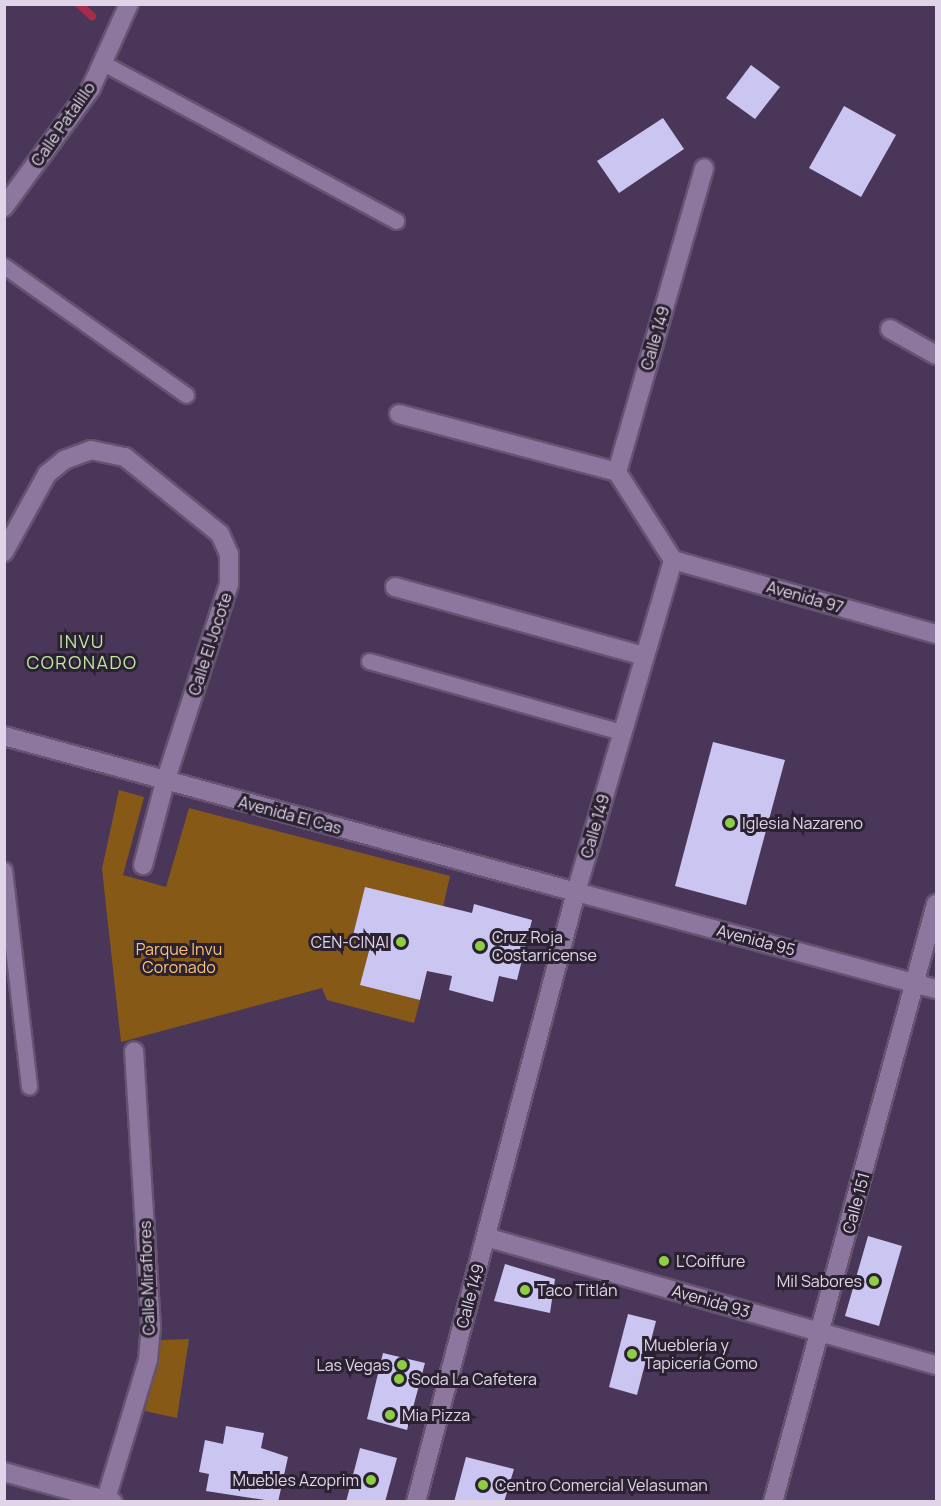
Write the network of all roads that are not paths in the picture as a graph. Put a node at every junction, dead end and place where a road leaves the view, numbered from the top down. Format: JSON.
{"nodes":[{"id":1,"x":129,"y":4,"type":"edge"},
{"id":2,"x":103,"y":63,"type":"junction"},
{"id":3,"x":704,"y":168,"type":"dead end"},
{"id":4,"x":4,"y":207,"type":"edge"},
{"id":5,"x":396,"y":221,"type":"dead end"},
{"id":6,"x":4,"y":266,"type":"edge"},
{"id":7,"x":890,"y":328,"type":"dead end"},
{"id":8,"x":936,"y":355,"type":"edge"},
{"id":9,"x":186,"y":395,"type":"dead end"},
{"id":10,"x":399,"y":414,"type":"dead end"},
{"id":11,"x":617,"y":472,"type":"junction"},
{"id":12,"x":4,"y":552,"type":"edge"},
{"id":13,"x":673,"y":560,"type":"junction"},
{"id":14,"x":395,"y":587,"type":"dead end"},
{"id":15,"x":936,"y":634,"type":"edge"},
{"id":16,"x":644,"y":656,"type":"junction"},
{"id":17,"x":369,"y":661,"type":"dead end"},
{"id":18,"x":622,"y":732,"type":"junction"},
{"id":19,"x":4,"y":736,"type":"edge"},
{"id":20,"x":165,"y":782,"type":"junction"},
{"id":21,"x":143,"y":865,"type":"dead end"},
{"id":22,"x":4,"y":870,"type":"edge"},
{"id":23,"x":576,"y":892,"type":"junction"},
{"id":24,"x":936,"y":904,"type":"edge"},
{"id":25,"x":915,"y":983,"type":"junction"},
{"id":26,"x":936,"y":989,"type":"edge"},
{"id":27,"x":134,"y":1052,"type":"dead end"},
{"id":28,"x":29,"y":1087,"type":"dead end"},
{"id":29,"x":486,"y":1237,"type":"junction"},
{"id":30,"x":821,"y":1333,"type":"junction"},
{"id":31,"x":936,"y":1365,"type":"edge"},
{"id":32,"x":4,"y":1472,"type":"edge"},
{"id":33,"x":110,"y":1500,"type":"edge"},
{"id":34,"x":416,"y":1502,"type":"edge"},
{"id":35,"x":773,"y":1502,"type":"edge"}],
"edges":[{"from":1,"to":2,"type":"street","name":"Calle Patalillo"},
{"from":2,"to":4,"type":"street","name":"Calle Patalillo"},
{"from":2,"to":5,"type":"lane"},
{"from":3,"to":11,"type":"street","name":"Calle 149"},
{"from":6,"to":9,"type":"lane"},
{"from":7,"to":8,"type":"street"},
{"from":10,"to":11,"type":"street"},
{"from":11,"to":13,"type":"street"},
{"from":12,"to":20,"type":"street","name":"Calle El Jocote"},
{"from":13,"to":15,"type":"street","name":"Avenida 97"},
{"from":13,"to":16,"type":"street","name":"Calle 149"},
{"from":14,"to":16,"type":"street"},
{"from":16,"to":18,"type":"street","name":"Calle 149"},
{"from":17,"to":18,"type":"lane"},
{"from":18,"to":23,"type":"street","name":"Calle 149"},
{"from":19,"to":20,"type":"street","name":"Avenida El Cas"},
{"from":20,"to":21,"type":"street","name":"Calle El Jocote"},
{"from":20,"to":23,"type":"street","name":"Avenida El Cas"},
{"from":22,"to":28,"type":"lane"},
{"from":23,"to":25,"type":"street","name":"Avenida 95"},
{"from":23,"to":29,"type":"street","name":"Calle 149"},
{"from":24,"to":25,"type":"street","name":"Calle 151"},
{"from":25,"to":26,"type":"street","name":"Avenida 95"},
{"from":25,"to":30,"type":"street","name":"Calle 151"},
{"from":27,"to":33,"type":"street","name":"Calle Miraflores"},
{"from":29,"to":30,"type":"street","name":"Avenida 93"},
{"from":29,"to":34,"type":"street","name":"Calle 149"},
{"from":30,"to":31,"type":"street","name":"Avenida 93"},
{"from":30,"to":35,"type":"street","name":"Calle 151"},
{"from":32,"to":33,"type":"street"}]}
